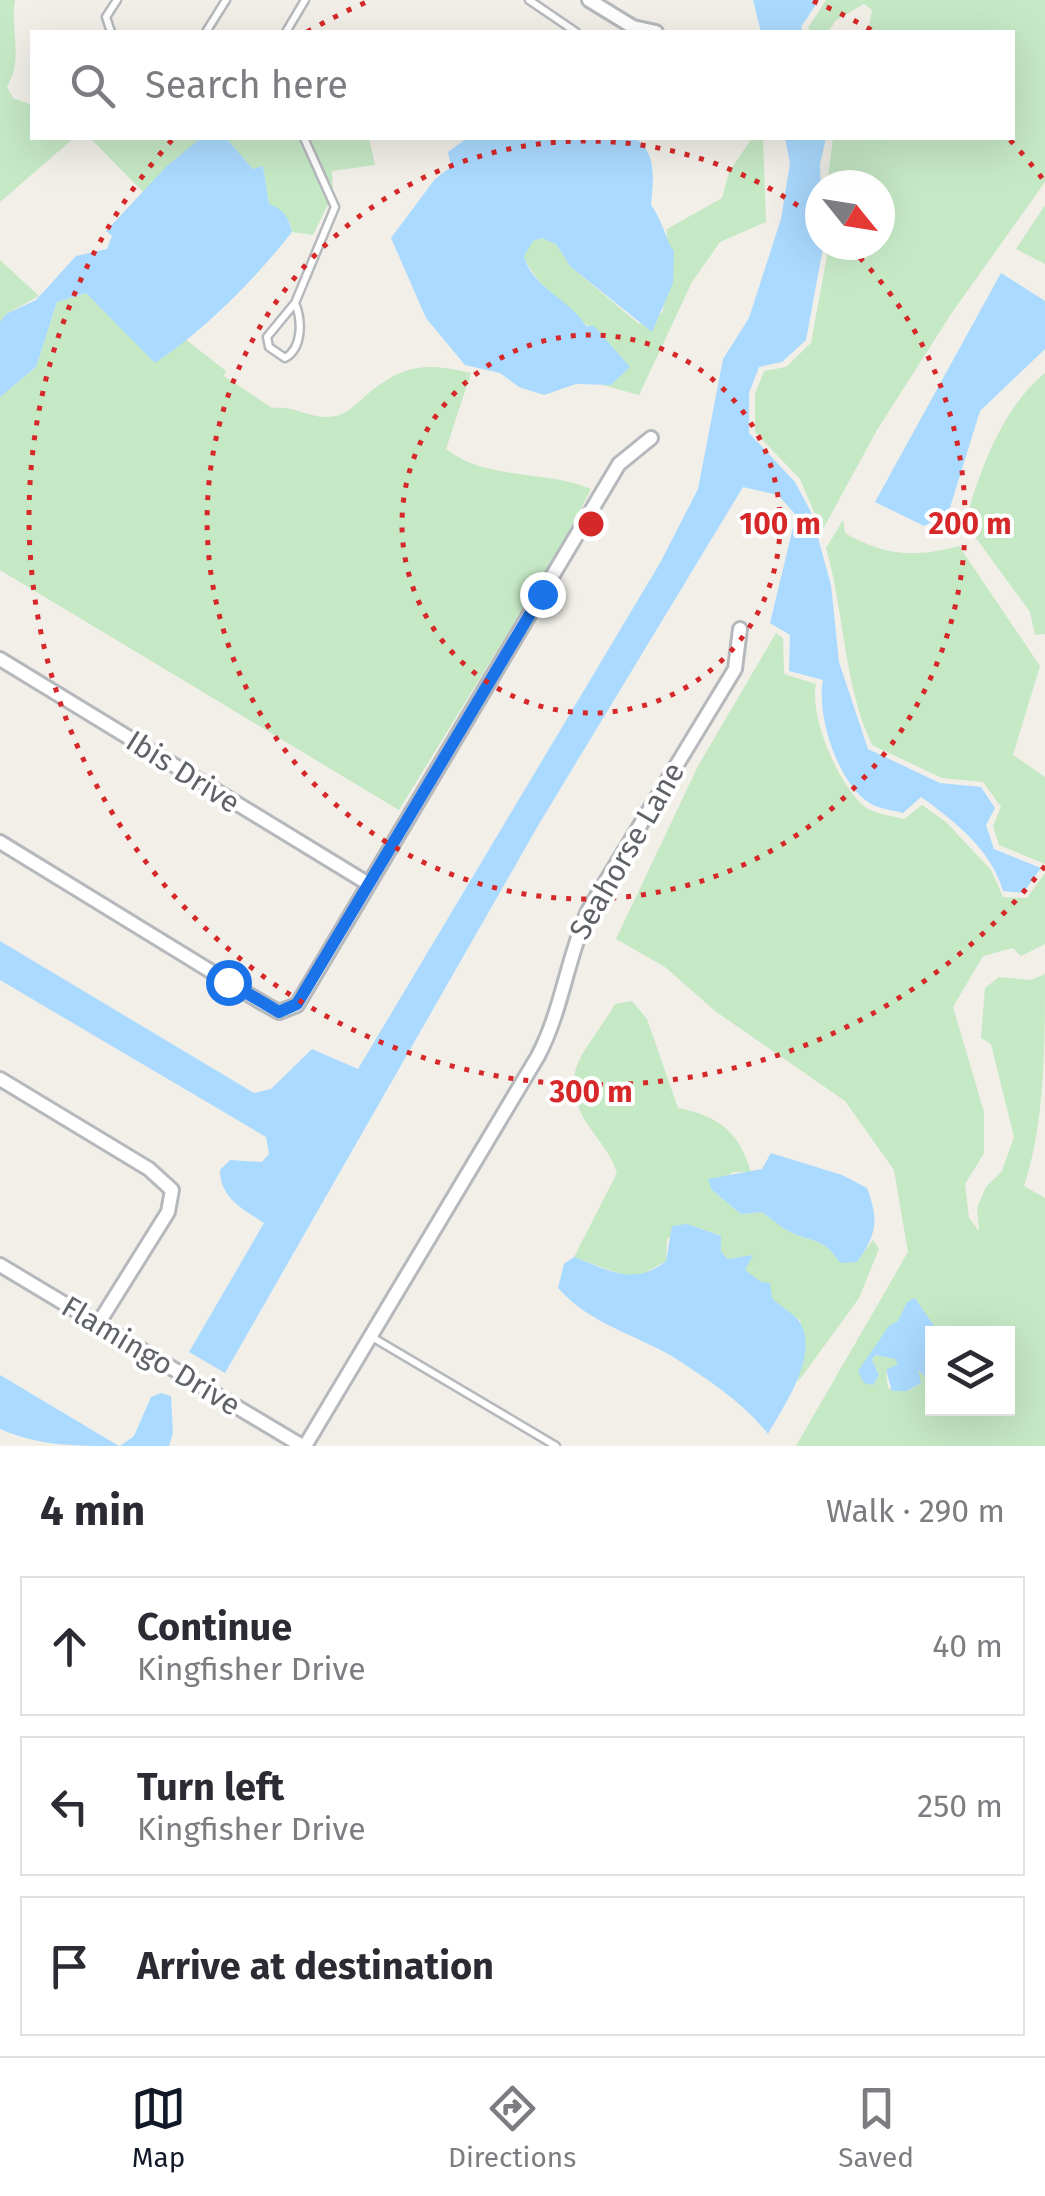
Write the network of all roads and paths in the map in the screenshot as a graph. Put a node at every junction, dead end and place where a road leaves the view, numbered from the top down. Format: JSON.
{"nodes":[{"id":1,"x":117,"y":0,"type":"edge"},
{"id":2,"x":226,"y":0,"type":"edge"},
{"id":3,"x":305,"y":0,"type":"edge"},
{"id":4,"x":529,"y":0,"type":"edge"},
{"id":5,"x":588,"y":0,"type":"edge"},
{"id":6,"x":110,"y":30,"type":"edge"},
{"id":7,"x":207,"y":30,"type":"edge"},
{"id":8,"x":287,"y":30,"type":"edge"},
{"id":9,"x":573,"y":30,"type":"edge"},
{"id":10,"x":639,"y":30,"type":"edge"},
{"id":11,"x":305,"y":140,"type":"edge"},
{"id":12,"x":294,"y":303,"type":"junction"},
{"id":13,"x":651,"y":438,"type":"dead end"},
{"id":14,"x":740,"y":628,"type":"dead end"},
{"id":15,"x":0,"y":659,"type":"edge"},
{"id":16,"x":0,"y":842,"type":"edge"},
{"id":17,"x":367,"y":884,"type":"junction"},
{"id":18,"x":0,"y":1079,"type":"edge"},
{"id":19,"x":0,"y":1265,"type":"edge"},
{"id":20,"x":98,"y":1324,"type":"junction"},
{"id":21,"x":370,"y":1336,"type":"junction"},
{"id":22,"x":303,"y":1446,"type":"edge"},
{"id":23,"x":556,"y":1446,"type":"edge"}],
"edges":[{"from":1,"to":6,"type":"lane"},
{"from":2,"to":7,"type":"lane"},
{"from":3,"to":8,"type":"lane"},
{"from":4,"to":9,"type":"lane"},
{"from":5,"to":10,"type":"street"},
{"from":11,"to":12,"type":"lane"},
{"from":12,"to":12,"type":"lane"},
{"from":13,"to":17,"type":"street"},
{"from":14,"to":21,"type":"street","name":"Seahorse Lane"},
{"from":15,"to":17,"type":"street","name":"Ibis Drive"},
{"from":16,"to":17,"type":"street"},
{"from":18,"to":20,"type":"street"},
{"from":19,"to":20,"type":"street","name":"Flamingo Drive"},
{"from":20,"to":22,"type":"street","name":"Flamingo Drive"},
{"from":21,"to":22,"type":"street","name":"Seahorse Lane"},
{"from":21,"to":23,"type":"lane"}]}
